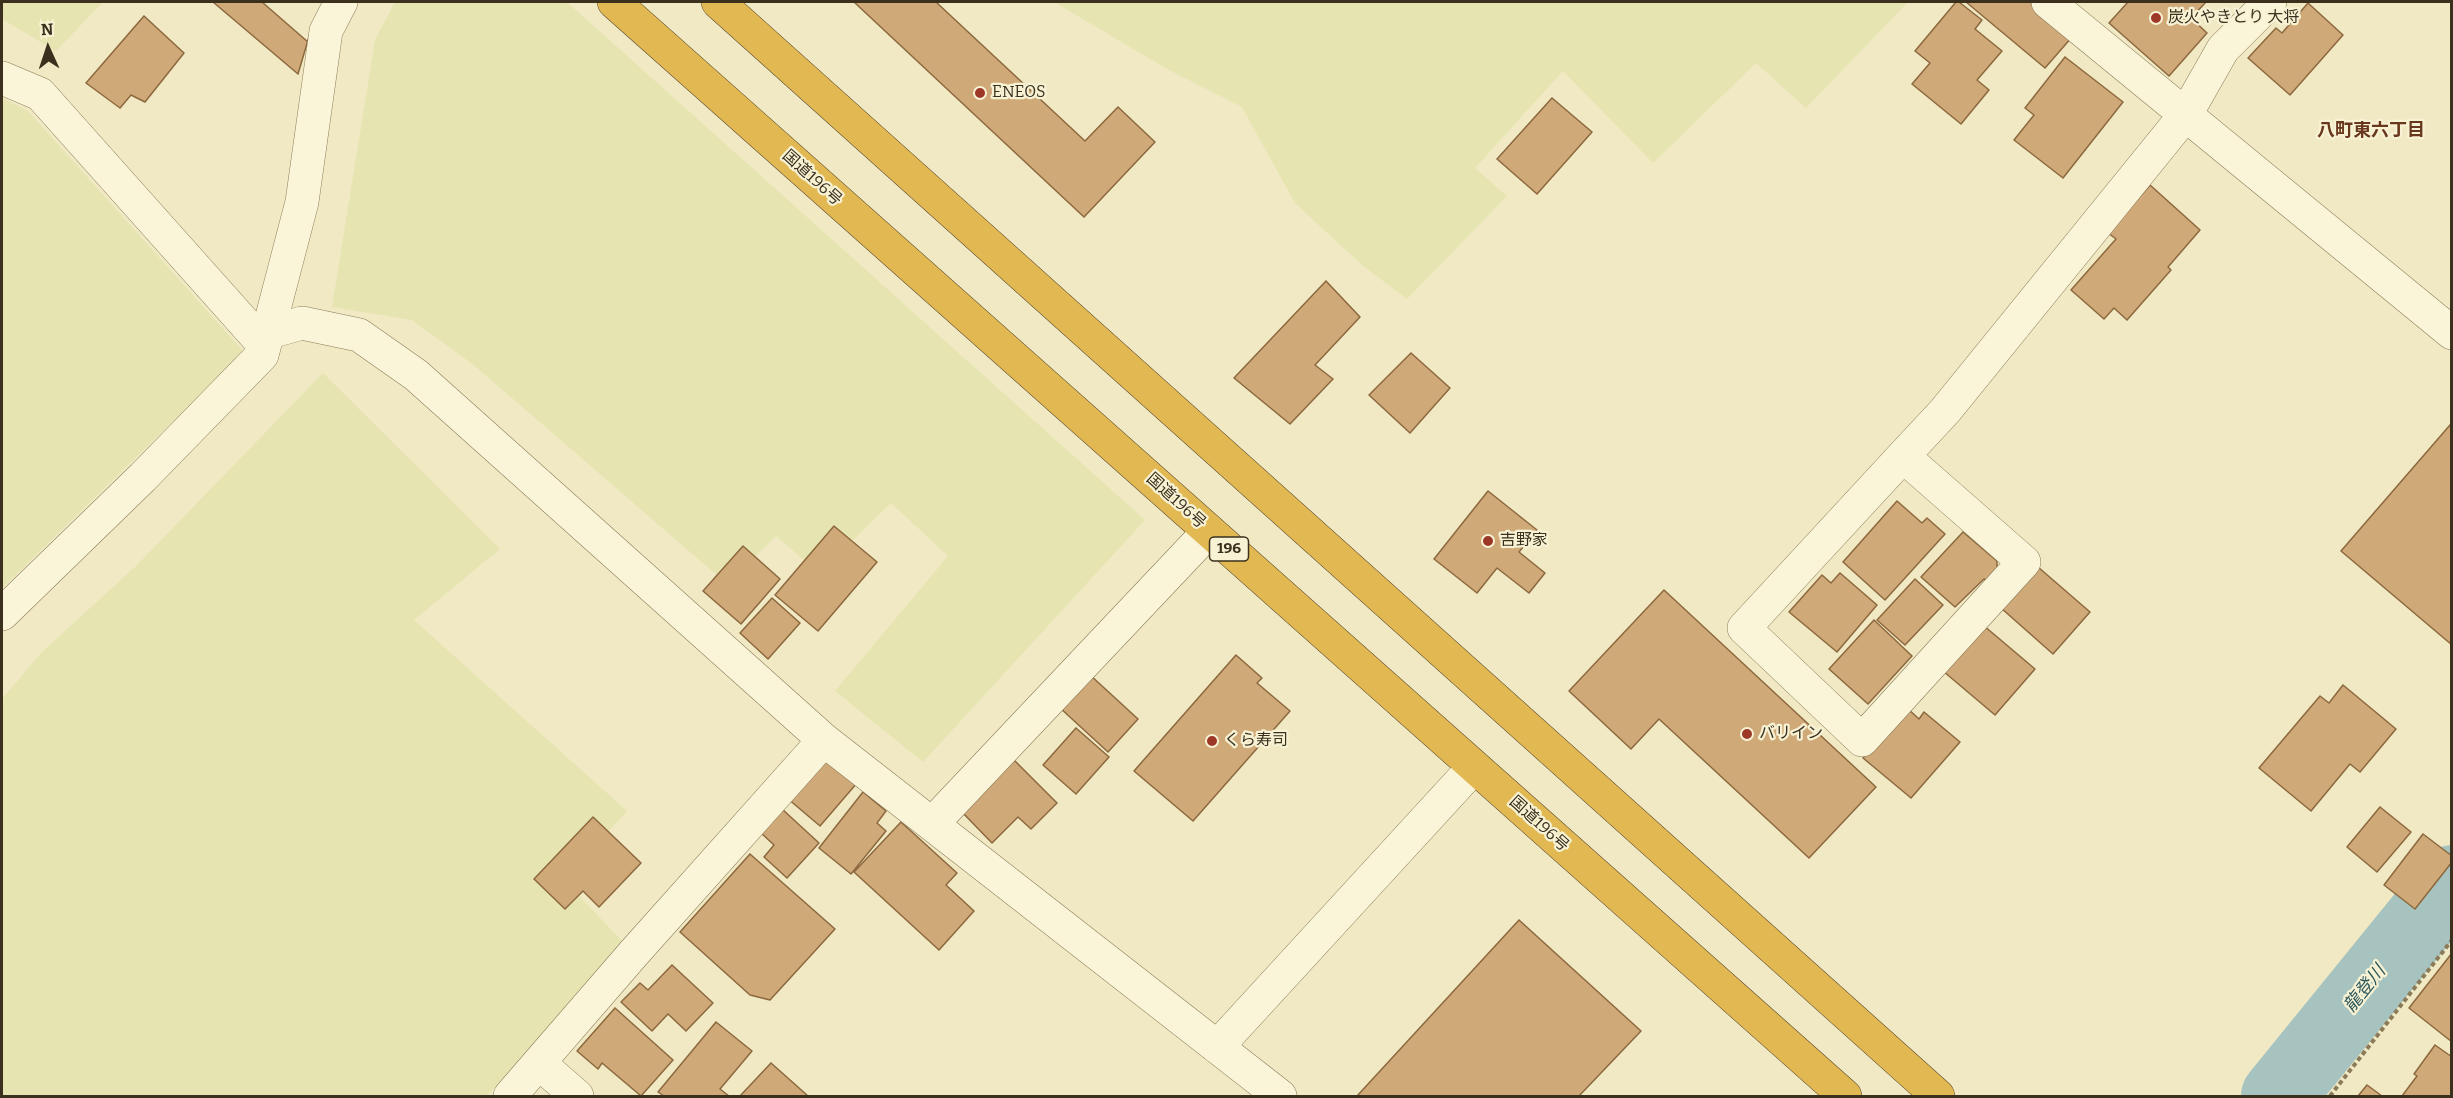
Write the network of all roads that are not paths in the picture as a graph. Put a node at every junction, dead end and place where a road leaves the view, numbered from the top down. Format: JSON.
{"nodes":[{"id":1,"x":341,"y":2,"type":"edge"},
{"id":2,"x":614,"y":2,"type":"edge"},
{"id":3,"x":718,"y":2,"type":"edge"},
{"id":4,"x":2048,"y":2,"type":"edge"},
{"id":5,"x":2270,"y":2,"type":"edge"},
{"id":6,"x":2,"y":78,"type":"edge"},
{"id":7,"x":2186,"y":114,"type":"junction"},
{"id":8,"x":267,"y":333,"type":"junction"},
{"id":9,"x":2451,"y":333,"type":"edge"},
{"id":10,"x":1903,"y":456,"type":"junction"},
{"id":11,"x":1209,"y":531,"type":"junction"},
{"id":12,"x":2,"y":614,"type":"edge"},
{"id":13,"x":824,"y":740,"type":"junction"},
{"id":14,"x":1473,"y":766,"type":"junction"},
{"id":15,"x":932,"y":824,"type":"junction"},
{"id":16,"x":1217,"y":1047,"type":"junction"},
{"id":17,"x":539,"y":1063,"type":"junction"},
{"id":18,"x":510,"y":1096,"type":"edge"},
{"id":19,"x":577,"y":1096,"type":"edge"},
{"id":20,"x":1280,"y":1096,"type":"edge"},
{"id":21,"x":1845,"y":1096,"type":"edge"},
{"id":22,"x":1938,"y":1096,"type":"edge"}],
"edges":[{"from":1,"to":8,"type":"street"},
{"from":2,"to":11,"type":"highway","name":"国道196号","number":"196"},
{"from":3,"to":22,"type":"highway"},
{"from":4,"to":7,"type":"street"},
{"from":5,"to":7,"type":"street"},
{"from":6,"to":8,"type":"street"},
{"from":7,"to":9,"type":"street"},
{"from":7,"to":10,"type":"street"},
{"from":8,"to":12,"type":"street"},
{"from":8,"to":13,"type":"street"},
{"from":10,"to":10,"type":"street"},
{"from":11,"to":14,"type":"highway","name":"国道196号","number":"196"},
{"from":11,"to":15,"type":"street"},
{"from":13,"to":15,"type":"street"},
{"from":13,"to":17,"type":"street"},
{"from":14,"to":16,"type":"street"},
{"from":14,"to":21,"type":"highway","name":"国道196号","number":"196"},
{"from":15,"to":16,"type":"street"},
{"from":16,"to":20,"type":"street"},
{"from":17,"to":18,"type":"street"},
{"from":17,"to":19,"type":"street"}]}
